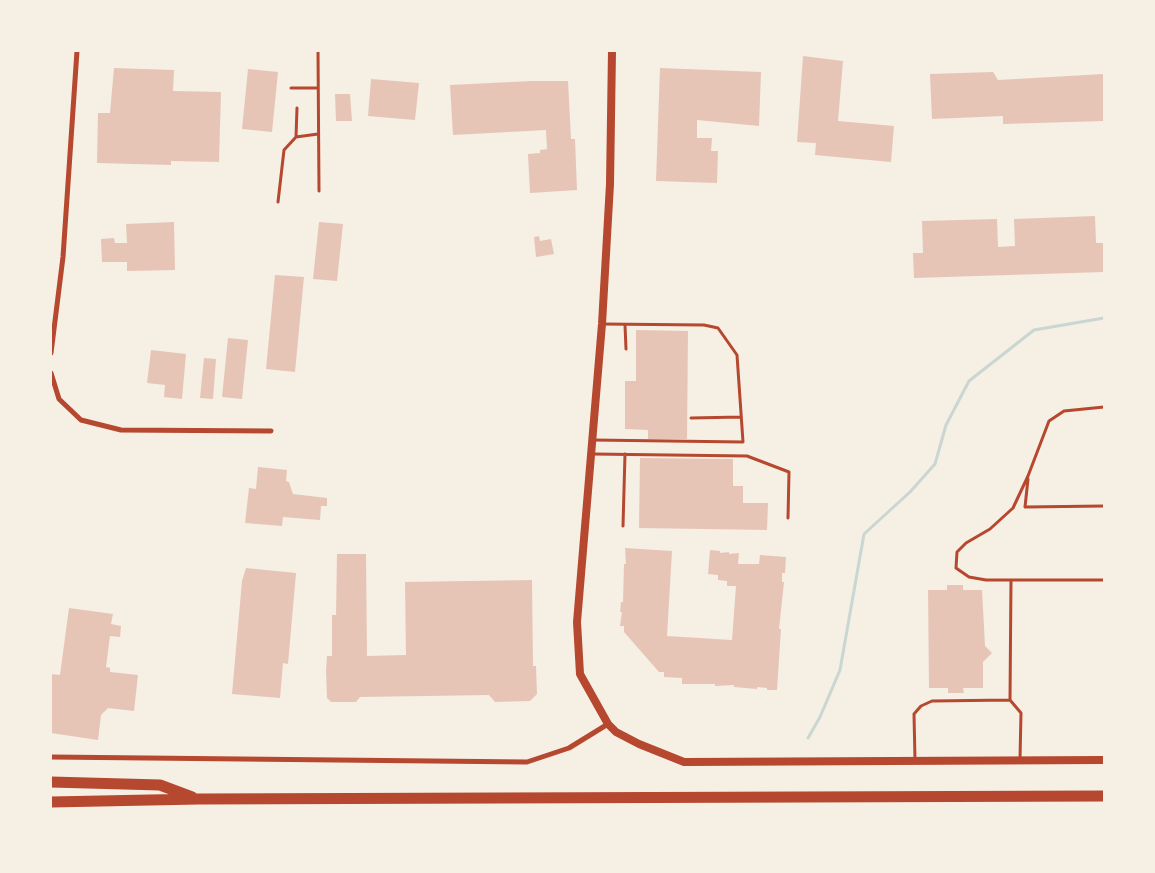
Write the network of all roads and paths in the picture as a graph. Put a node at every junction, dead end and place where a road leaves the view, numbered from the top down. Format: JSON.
{"nodes":[{"id":1,"x":76,"y":51,"type":"edge"},
{"id":2,"x":318,"y":51,"type":"edge"},
{"id":3,"x":612,"y":51,"type":"edge"},
{"id":4,"x":291,"y":88,"type":"dead end"},
{"id":5,"x":318,"y":88,"type":"junction"},
{"id":6,"x":297,"y":108,"type":"dead end"},
{"id":7,"x":318,"y":134,"type":"junction"},
{"id":8,"x":296,"y":137,"type":"junction"},
{"id":9,"x":319,"y":191,"type":"dead end"},
{"id":10,"x":278,"y":202,"type":"dead end"},
{"id":11,"x":602,"y":324,"type":"junction"},
{"id":12,"x":625,"y":325,"type":"junction"},
{"id":13,"x":626,"y":349,"type":"dead end"},
{"id":14,"x":51,"y":353,"type":"edge"},
{"id":15,"x":51,"y":373,"type":"edge"},
{"id":16,"x":1104,"y":407,"type":"edge"},
{"id":17,"x":741,"y":417,"type":"junction"},
{"id":18,"x":691,"y":418,"type":"dead end"},
{"id":19,"x":271,"y":431,"type":"dead end"},
{"id":20,"x":592,"y":440,"type":"junction"},
{"id":21,"x":591,"y":454,"type":"junction"},
{"id":22,"x":625,"y":454,"type":"junction"},
{"id":23,"x":1028,"y":476,"type":"junction"},
{"id":24,"x":1104,"y":506,"type":"edge"},
{"id":25,"x":788,"y":518,"type":"dead end"},
{"id":26,"x":623,"y":526,"type":"dead end"},
{"id":27,"x":1011,"y":580,"type":"junction"},
{"id":28,"x":1104,"y":580,"type":"edge"},
{"id":29,"x":1010,"y":700,"type":"junction"},
{"id":30,"x":608,"y":724,"type":"junction"},
{"id":31,"x":51,"y":758,"type":"edge"},
{"id":32,"x":1020,"y":759,"type":"junction"},
{"id":33,"x":915,"y":760,"type":"junction"},
{"id":34,"x":1104,"y":760,"type":"edge"},
{"id":35,"x":51,"y":782,"type":"edge"},
{"id":36,"x":1104,"y":796,"type":"edge"},
{"id":37,"x":199,"y":799,"type":"junction"},
{"id":38,"x":51,"y":802,"type":"edge"}],
"edges":[{"from":1,"to":14,"type":"street"},
{"from":2,"to":5,"type":"lane"},
{"from":3,"to":11,"type":"street"},
{"from":4,"to":5,"type":"lane"},
{"from":5,"to":7,"type":"lane"},
{"from":6,"to":8,"type":"lane"},
{"from":7,"to":8,"type":"lane"},
{"from":7,"to":9,"type":"lane"},
{"from":8,"to":10,"type":"lane"},
{"from":11,"to":12,"type":"lane"},
{"from":11,"to":20,"type":"street"},
{"from":12,"to":13,"type":"lane"},
{"from":12,"to":17,"type":"lane"},
{"from":15,"to":19,"type":"street"},
{"from":16,"to":23,"type":"lane"},
{"from":17,"to":18,"type":"lane"},
{"from":17,"to":20,"type":"lane"},
{"from":20,"to":21,"type":"street"},
{"from":21,"to":22,"type":"lane"},
{"from":21,"to":30,"type":"street"},
{"from":22,"to":25,"type":"lane"},
{"from":22,"to":26,"type":"lane"},
{"from":23,"to":24,"type":"lane"},
{"from":23,"to":27,"type":"lane"},
{"from":27,"to":28,"type":"lane"},
{"from":27,"to":29,"type":"lane"},
{"from":29,"to":32,"type":"lane"},
{"from":29,"to":33,"type":"lane"},
{"from":30,"to":31,"type":"street"},
{"from":30,"to":33,"type":"street"},
{"from":32,"to":33,"type":"street"},
{"from":32,"to":34,"type":"street"},
{"from":35,"to":37,"type":"highway"},
{"from":36,"to":37,"type":"highway"},
{"from":37,"to":38,"type":"highway"}]}
